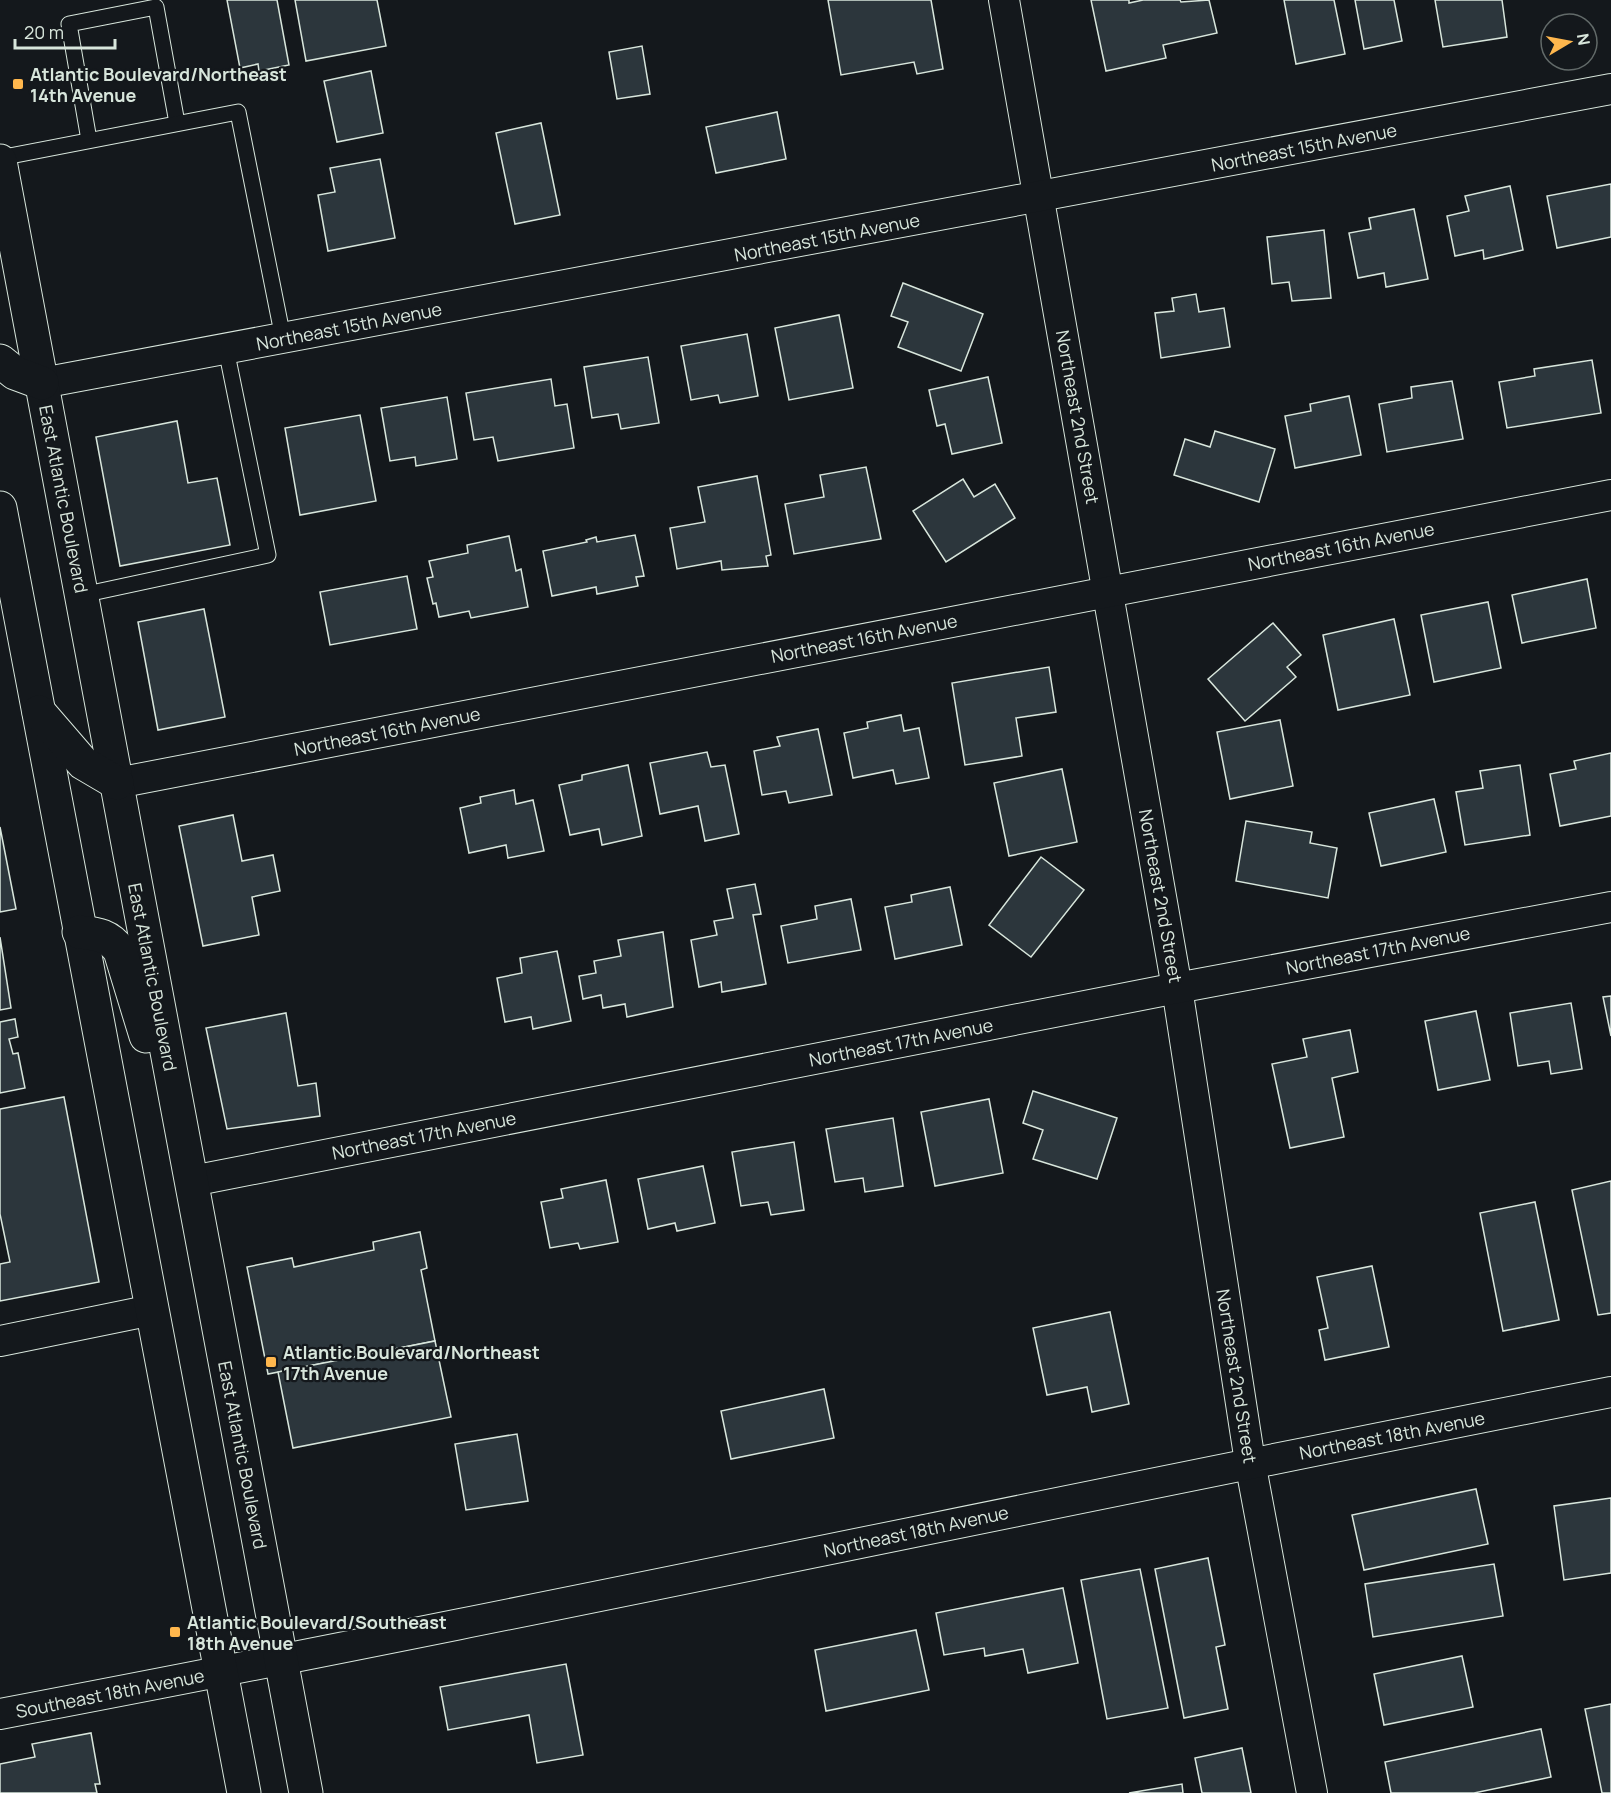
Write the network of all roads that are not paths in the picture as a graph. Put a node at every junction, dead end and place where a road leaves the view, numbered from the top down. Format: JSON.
{"nodes":[{"id":1,"x":1004,"y":0,"type":"edge"},
{"id":2,"x":1611,"y":89,"type":"edge"},
{"id":3,"x":177,"y":123,"type":"junction"},
{"id":4,"x":89,"y":140,"type":"junction"},
{"id":5,"x":0,"y":159,"type":"edge"},
{"id":6,"x":1040,"y":197,"type":"junction"},
{"id":7,"x":283,"y":338,"type":"junction"},
{"id":8,"x":226,"y":349,"type":"junction"},
{"id":9,"x":0,"y":361,"type":"edge"},
{"id":10,"x":42,"y":383,"type":"junction"},
{"id":11,"x":1611,"y":495,"type":"edge"},
{"id":12,"x":0,"y":508,"type":"edge"},
{"id":13,"x":1108,"y":591,"type":"junction"},
{"id":14,"x":82,"y":595,"type":"junction"},
{"id":15,"x":38,"y":710,"type":"junction"},
{"id":16,"x":117,"y":783,"type":"junction"},
{"id":17,"x":1611,"y":907,"type":"edge"},
{"id":18,"x":79,"y":932,"type":"junction"},
{"id":19,"x":1177,"y":988,"type":"junction"},
{"id":20,"x":192,"y":1181,"type":"junction"},
{"id":21,"x":152,"y":1310,"type":"junction"},
{"id":22,"x":0,"y":1341,"type":"edge"},
{"id":23,"x":1611,"y":1392,"type":"edge"},
{"id":24,"x":1250,"y":1462,"type":"junction"},
{"id":25,"x":281,"y":1660,"type":"junction"},
{"id":26,"x":221,"y":1672,"type":"junction"},
{"id":27,"x":0,"y":1714,"type":"edge"},
{"id":28,"x":244,"y":1793,"type":"edge"},
{"id":29,"x":306,"y":1793,"type":"edge"},
{"id":30,"x":1312,"y":1793,"type":"edge"}],
"edges":[{"from":1,"to":6,"type":"street","name":"Northeast 2nd Street"},
{"from":2,"to":6,"type":"street","name":"Northeast 15th Avenue"},
{"from":3,"to":4,"type":"lane"},
{"from":3,"to":4,"type":"lane"},
{"from":3,"to":7,"type":"lane"},
{"from":4,"to":5,"type":"lane"},
{"from":5,"to":10,"type":"main road","name":"East Atlantic Boulevard"},
{"from":6,"to":7,"type":"street","name":"Northeast 15th Avenue"},
{"from":6,"to":13,"type":"street","name":"Northeast 2nd Street"},
{"from":7,"to":8,"type":"street","name":"Northeast 15th Avenue"},
{"from":8,"to":10,"type":"street","name":"Northeast 15th Avenue"},
{"from":8,"to":14,"type":"lane"},
{"from":9,"to":10,"type":"main road"},
{"from":10,"to":14,"type":"main road","name":"East Atlantic Boulevard"},
{"from":11,"to":13,"type":"street","name":"Northeast 16th Avenue"},
{"from":12,"to":15,"type":"main road"},
{"from":13,"to":16,"type":"street","name":"Northeast 16th Avenue"},
{"from":13,"to":19,"type":"street","name":"Northeast 2nd Street"},
{"from":14,"to":16,"type":"main road","name":"East Atlantic Boulevard"},
{"from":15,"to":16,"type":"main road"},
{"from":15,"to":18,"type":"main road"},
{"from":16,"to":20,"type":"main road","name":"East Atlantic Boulevard"},
{"from":17,"to":19,"type":"street","name":"Northeast 17th Avenue"},
{"from":18,"to":20,"type":"main road"},
{"from":18,"to":21,"type":"main road"},
{"from":19,"to":20,"type":"street","name":"Northeast 17th Avenue"},
{"from":19,"to":24,"type":"street","name":"Northeast 2nd Street"},
{"from":20,"to":25,"type":"main road","name":"East Atlantic Boulevard"},
{"from":21,"to":22,"type":"street"},
{"from":21,"to":26,"type":"main road"},
{"from":23,"to":24,"type":"street","name":"Northeast 18th Avenue"},
{"from":24,"to":25,"type":"street","name":"Northeast 18th Avenue"},
{"from":24,"to":30,"type":"street","name":"Northeast 2nd Street"},
{"from":25,"to":26,"type":"street","name":"Northeast 18th Avenue"},
{"from":25,"to":29,"type":"main road","name":"East Atlantic Boulevard"},
{"from":26,"to":27,"type":"street","name":"Southeast 18th Avenue"},
{"from":26,"to":28,"type":"main road"}]}
